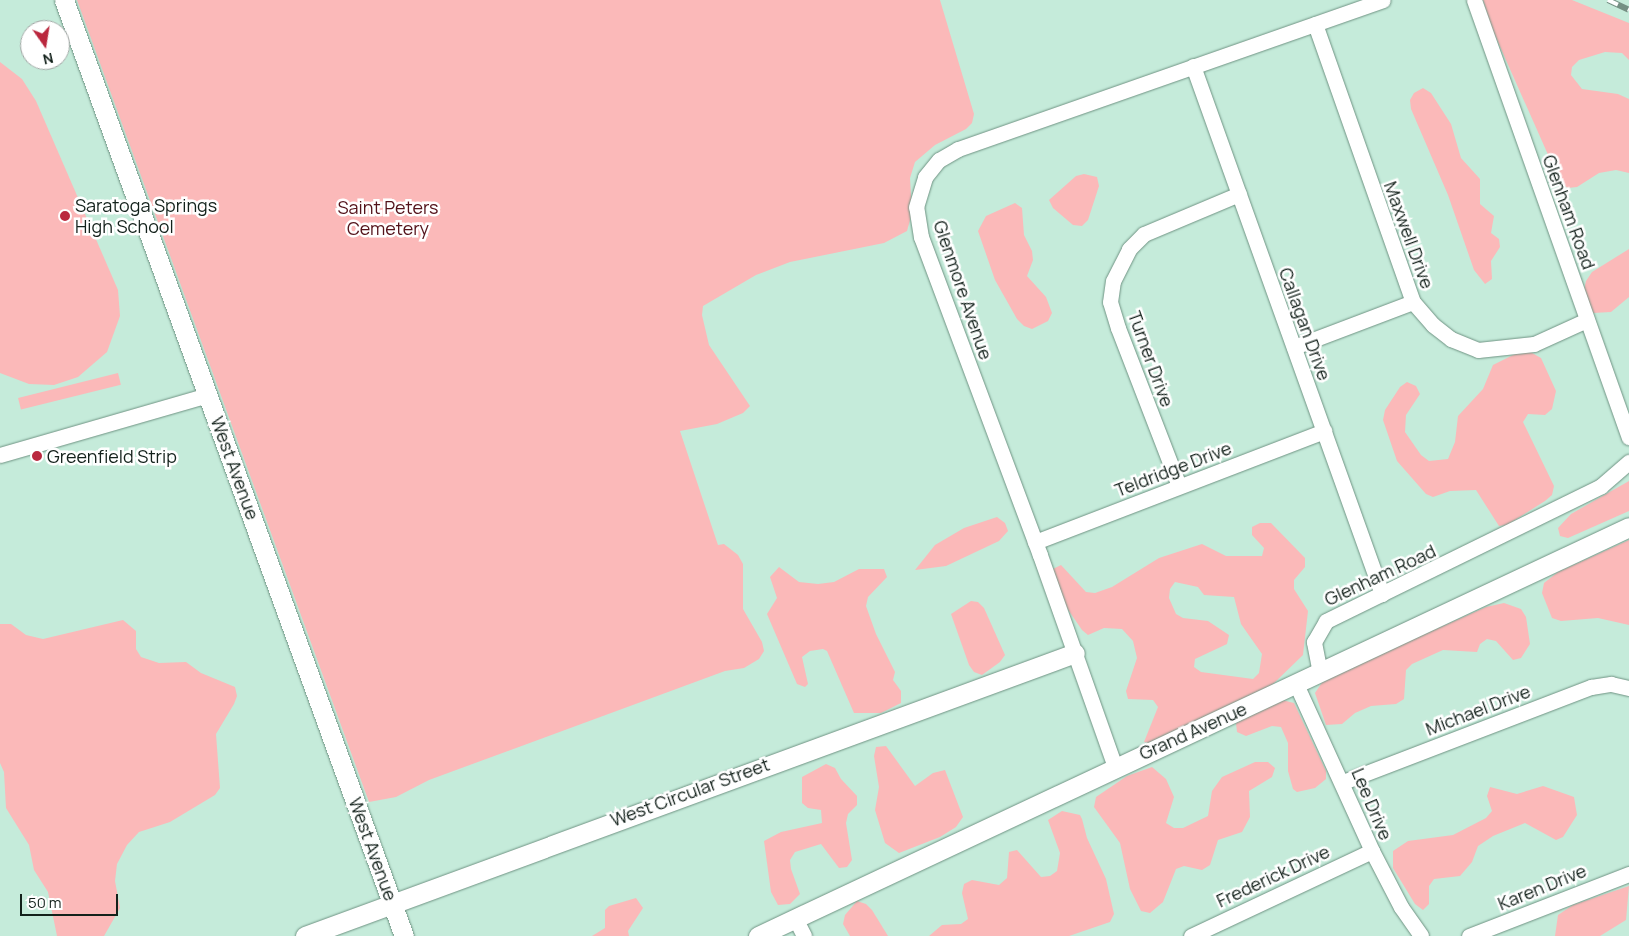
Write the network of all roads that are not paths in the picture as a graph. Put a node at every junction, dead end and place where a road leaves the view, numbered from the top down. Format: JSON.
{"nodes":[{"id":1,"x":64,"y":0,"type":"edge"},
{"id":2,"x":1383,"y":0,"type":"edge"},
{"id":3,"x":1474,"y":0,"type":"edge"},
{"id":4,"x":1315,"y":24,"type":"junction"},
{"id":5,"x":1193,"y":66,"type":"junction"},
{"id":6,"x":1239,"y":194,"type":"junction"},
{"id":7,"x":1413,"y":302,"type":"junction"},
{"id":8,"x":1587,"y":320,"type":"junction"},
{"id":9,"x":1294,"y":347,"type":"junction"},
{"id":10,"x":208,"y":395,"type":"junction"},
{"id":11,"x":1324,"y":431,"type":"junction"},
{"id":12,"x":1629,"y":437,"type":"edge"},
{"id":13,"x":0,"y":455,"type":"edge"},
{"id":14,"x":1629,"y":462,"type":"edge"},
{"id":15,"x":1179,"y":486,"type":"junction"},
{"id":16,"x":1629,"y":527,"type":"edge"},
{"id":17,"x":1035,"y":542,"type":"junction"},
{"id":18,"x":1382,"y":594,"type":"junction"},
{"id":19,"x":1075,"y":653,"type":"junction"},
{"id":20,"x":1320,"y":673,"type":"junction"},
{"id":21,"x":1296,"y":684,"type":"junction"},
{"id":22,"x":1629,"y":688,"type":"edge"},
{"id":23,"x":1115,"y":767,"type":"junction"},
{"id":24,"x":1343,"y":782,"type":"junction"},
{"id":25,"x":1372,"y":851,"type":"junction"},
{"id":26,"x":1629,"y":874,"type":"edge"},
{"id":27,"x":392,"y":902,"type":"junction"},
{"id":28,"x":795,"y":918,"type":"junction"},
{"id":29,"x":305,"y":936,"type":"edge"},
{"id":30,"x":404,"y":936,"type":"edge"},
{"id":31,"x":758,"y":936,"type":"edge"},
{"id":32,"x":804,"y":936,"type":"edge"},
{"id":33,"x":1191,"y":936,"type":"edge"},
{"id":34,"x":1420,"y":936,"type":"edge"},
{"id":35,"x":1469,"y":936,"type":"edge"}],
"edges":[{"from":1,"to":10,"type":"street","name":"West Avenue"},
{"from":2,"to":4,"type":"street","name":"Glenmore Avenue"},
{"from":3,"to":8,"type":"street","name":"Glenham Road"},
{"from":4,"to":5,"type":"street","name":"Glenmore Avenue"},
{"from":4,"to":7,"type":"street","name":"Maxwell Drive"},
{"from":5,"to":6,"type":"street","name":"Callagan Drive"},
{"from":5,"to":17,"type":"street","name":"Glenmore Avenue"},
{"from":6,"to":9,"type":"street","name":"Callagan Drive"},
{"from":6,"to":15,"type":"street","name":"Turner Drive"},
{"from":7,"to":8,"type":"street","name":"Maxwell Drive"},
{"from":7,"to":9,"type":"street"},
{"from":8,"to":12,"type":"street","name":"Glenham Road"},
{"from":9,"to":11,"type":"street","name":"Callagan Drive"},
{"from":10,"to":13,"type":"street"},
{"from":10,"to":27,"type":"street","name":"West Avenue"},
{"from":11,"to":15,"type":"street","name":"Teldridge Drive"},
{"from":11,"to":18,"type":"street","name":"Callagan Drive"},
{"from":14,"to":18,"type":"street","name":"Glenham Road"},
{"from":15,"to":17,"type":"street","name":"Teldridge Drive"},
{"from":16,"to":20,"type":"street","name":"Grand Avenue"},
{"from":17,"to":19,"type":"street","name":"Glenmore Avenue"},
{"from":18,"to":20,"type":"street","name":"Glenham Road"},
{"from":19,"to":23,"type":"street","name":"Glenmore Avenue"},
{"from":19,"to":27,"type":"street","name":"West Circular Street"},
{"from":20,"to":21,"type":"street","name":"Grand Avenue"},
{"from":21,"to":23,"type":"street","name":"Grand Avenue"},
{"from":21,"to":24,"type":"street","name":"Lee Drive"},
{"from":22,"to":24,"type":"street","name":"Michael Drive"},
{"from":23,"to":28,"type":"street","name":"Grand Avenue"},
{"from":24,"to":25,"type":"street","name":"Lee Drive"},
{"from":25,"to":33,"type":"street","name":"Frederick Drive"},
{"from":25,"to":34,"type":"street","name":"Lee Drive"},
{"from":26,"to":35,"type":"street","name":"Karen Drive"},
{"from":27,"to":29,"type":"street","name":"West Circular Street"},
{"from":27,"to":30,"type":"street","name":"West Avenue"},
{"from":28,"to":31,"type":"street","name":"Grand Avenue"},
{"from":28,"to":32,"type":"street"}]}
